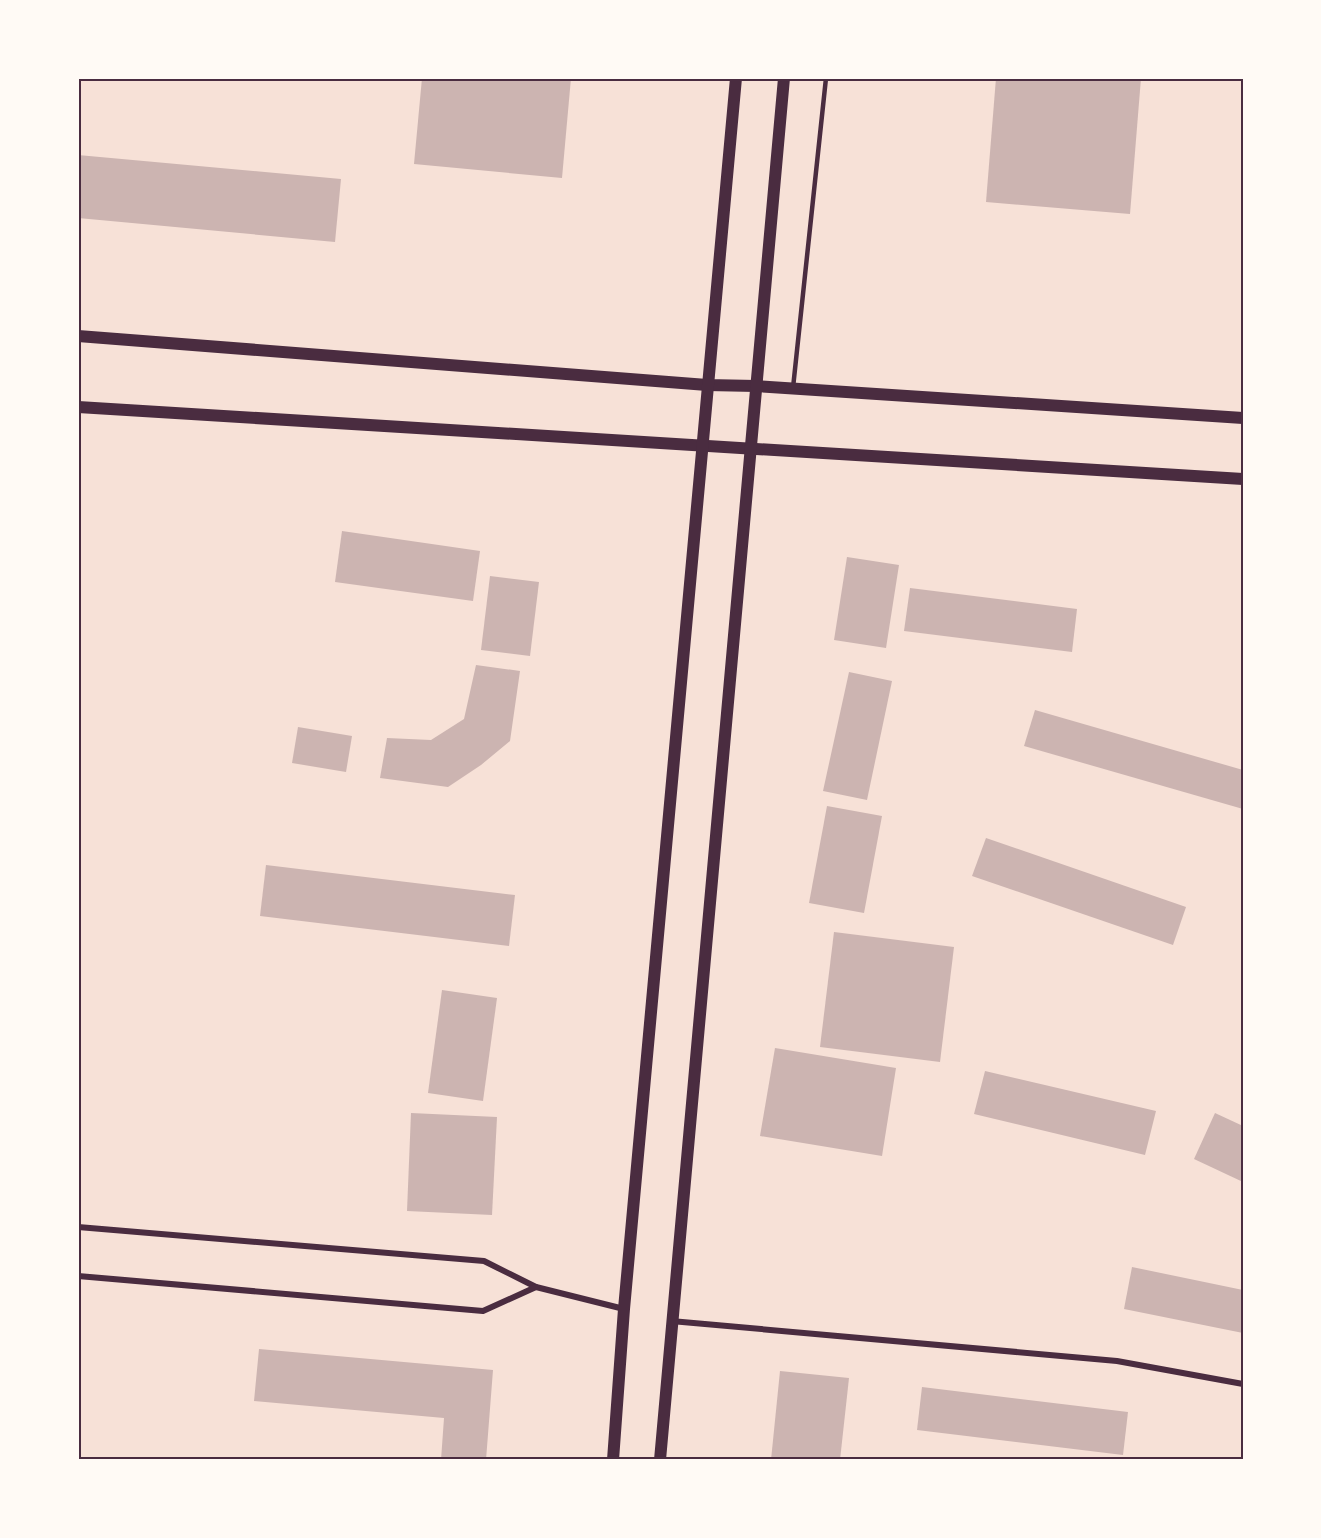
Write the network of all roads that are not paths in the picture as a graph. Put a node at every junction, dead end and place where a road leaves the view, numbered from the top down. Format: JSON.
{"nodes":[{"id":1,"x":736,"y":78,"type":"edge"},
{"id":2,"x":784,"y":78,"type":"edge"},
{"id":3,"x":826,"y":78,"type":"edge"},
{"id":4,"x":78,"y":336,"type":"edge"},
{"id":5,"x":707,"y":385,"type":"junction"},
{"id":6,"x":756,"y":386,"type":"junction"},
{"id":7,"x":793,"y":388,"type":"junction"},
{"id":8,"x":78,"y":407,"type":"edge"},
{"id":9,"x":1243,"y":418,"type":"edge"},
{"id":10,"x":702,"y":444,"type":"junction"},
{"id":11,"x":751,"y":447,"type":"junction"},
{"id":12,"x":1243,"y":479,"type":"edge"},
{"id":13,"x":78,"y":1227,"type":"edge"},
{"id":14,"x":78,"y":1276,"type":"edge"},
{"id":15,"x":536,"y":1287,"type":"junction"},
{"id":16,"x":624,"y":1309,"type":"junction"},
{"id":17,"x":671,"y":1321,"type":"junction"},
{"id":18,"x":1243,"y":1384,"type":"edge"},
{"id":19,"x":613,"y":1460,"type":"edge"},
{"id":20,"x":660,"y":1460,"type":"edge"}],
"edges":[{"from":1,"to":5,"type":"main road"},
{"from":2,"to":6,"type":"main road"},
{"from":3,"to":7,"type":"lane"},
{"from":4,"to":5,"type":"main road"},
{"from":5,"to":6,"type":"main road"},
{"from":5,"to":10,"type":"main road"},
{"from":6,"to":7,"type":"main road"},
{"from":6,"to":11,"type":"main road"},
{"from":7,"to":9,"type":"main road"},
{"from":8,"to":10,"type":"main road"},
{"from":10,"to":11,"type":"main road"},
{"from":10,"to":16,"type":"main road"},
{"from":11,"to":12,"type":"main road"},
{"from":11,"to":17,"type":"main road"},
{"from":13,"to":15,"type":"street"},
{"from":14,"to":15,"type":"street"},
{"from":15,"to":16,"type":"street"},
{"from":16,"to":19,"type":"main road"},
{"from":17,"to":18,"type":"street"},
{"from":17,"to":20,"type":"main road"}]}
